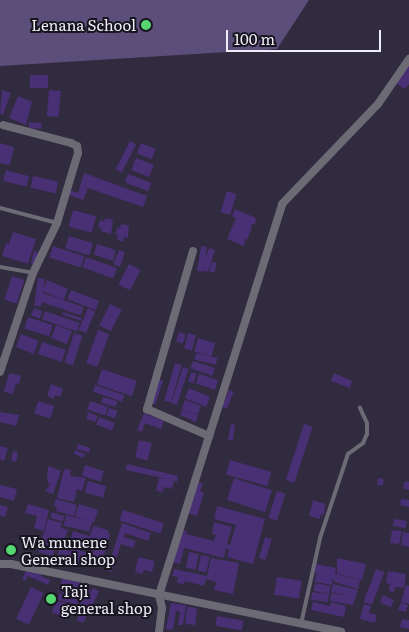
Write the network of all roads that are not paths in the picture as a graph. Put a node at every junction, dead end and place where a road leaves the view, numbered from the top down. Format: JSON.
{"nodes":[{"id":1,"x":409,"y":60,"type":"edge"},
{"id":2,"x":3,"y":125,"type":"dead end"},
{"id":3,"x":0,"y":208,"type":"edge"},
{"id":4,"x":57,"y":223,"type":"junction"},
{"id":5,"x":194,"y":252,"type":"dead end"},
{"id":6,"x":0,"y":268,"type":"edge"},
{"id":7,"x":33,"y":274,"type":"junction"},
{"id":8,"x":0,"y":372,"type":"edge"},
{"id":9,"x":360,"y":408,"type":"dead end"},
{"id":10,"x":209,"y":436,"type":"junction"},
{"id":11,"x":0,"y":564,"type":"edge"},
{"id":12,"x":159,"y":595,"type":"junction"},
{"id":13,"x":301,"y":624,"type":"junction"},
{"id":14,"x":330,"y":631,"type":"edge"},
{"id":15,"x":159,"y":632,"type":"edge"},
{"id":16,"x":341,"y":632,"type":"edge"}],
"edges":[{"from":1,"to":10,"type":"street"},
{"from":2,"to":4,"type":"street"},
{"from":3,"to":4,"type":"lane"},
{"from":4,"to":7,"type":"street"},
{"from":5,"to":10,"type":"street"},
{"from":6,"to":7,"type":"lane"},
{"from":7,"to":8,"type":"street"},
{"from":9,"to":13,"type":"lane"},
{"from":10,"to":12,"type":"street"},
{"from":11,"to":12,"type":"street"},
{"from":12,"to":13,"type":"street"},
{"from":12,"to":15,"type":"street"},
{"from":13,"to":14,"type":"street"},
{"from":14,"to":16,"type":"street"}]}
